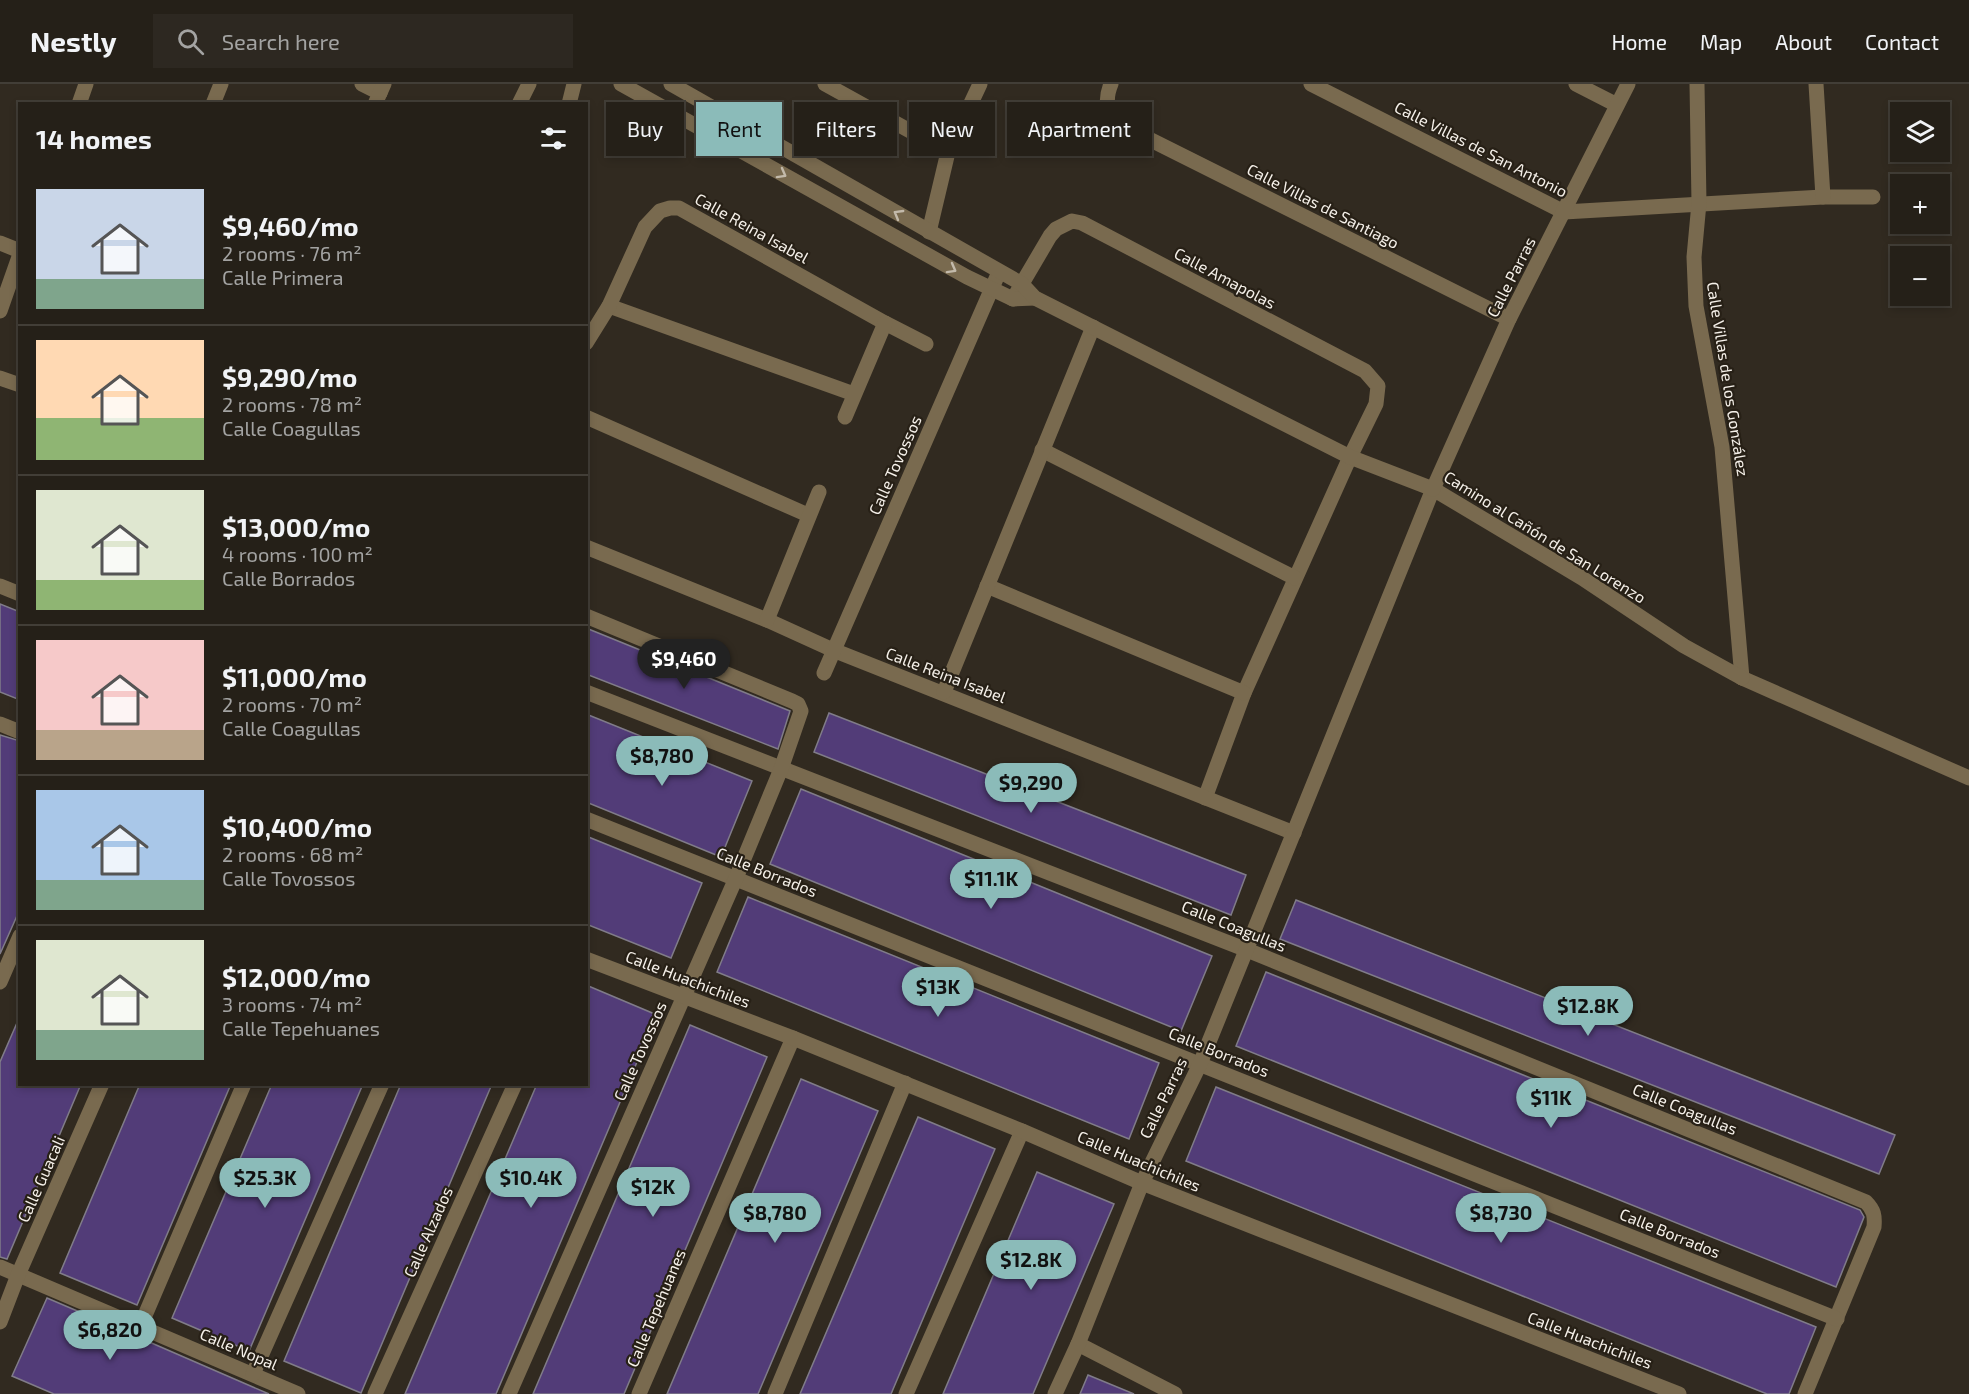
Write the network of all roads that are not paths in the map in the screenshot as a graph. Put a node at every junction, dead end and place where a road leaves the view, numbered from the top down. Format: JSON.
{"nodes":[{"id":1,"x":86,"y":84,"type":"edge"},
{"id":2,"x":221,"y":84,"type":"edge"},
{"id":3,"x":362,"y":84,"type":"edge"},
{"id":4,"x":529,"y":84,"type":"edge"},
{"id":5,"x":574,"y":84,"type":"edge"},
{"id":6,"x":621,"y":84,"type":"edge"},
{"id":7,"x":671,"y":84,"type":"edge"},
{"id":8,"x":825,"y":84,"type":"edge"},
{"id":9,"x":980,"y":84,"type":"edge"},
{"id":10,"x":1111,"y":84,"type":"edge"},
{"id":11,"x":1311,"y":84,"type":"edge"},
{"id":12,"x":1576,"y":84,"type":"edge"},
{"id":13,"x":1628,"y":84,"type":"edge"},
{"id":14,"x":1697,"y":84,"type":"edge"},
{"id":15,"x":1816,"y":84,"type":"edge"},
{"id":16,"x":380,"y":94,"type":"edge"},
{"id":17,"x":80,"y":102,"type":"edge"},
{"id":18,"x":214,"y":102,"type":"edge"},
{"id":19,"x":520,"y":102,"type":"edge"},
{"id":20,"x":570,"y":102,"type":"edge"},
{"id":21,"x":972,"y":102,"type":"edge"},
{"id":22,"x":1617,"y":105,"type":"junction"},
{"id":23,"x":909,"y":130,"type":"edge"},
{"id":24,"x":947,"y":156,"type":"edge"},
{"id":25,"x":1823,"y":197,"type":"junction"},
{"id":26,"x":1873,"y":197,"type":"dead end"},
{"id":27,"x":1699,"y":203,"type":"junction"},
{"id":28,"x":1564,"y":212,"type":"junction"},
{"id":29,"x":929,"y":232,"type":"junction"},
{"id":30,"x":0,"y":243,"type":"edge"},
{"id":31,"x":18,"y":251,"type":"edge"},
{"id":32,"x":18,"y":258,"type":"edge"},
{"id":33,"x":999,"y":272,"type":"junction"},
{"id":34,"x":1022,"y":284,"type":"junction"},
{"id":35,"x":991,"y":289,"type":"junction"},
{"id":36,"x":1035,"y":298,"type":"junction"},
{"id":37,"x":1013,"y":299,"type":"junction"},
{"id":38,"x":609,"y":306,"type":"junction"},
{"id":39,"x":0,"y":311,"type":"edge"},
{"id":40,"x":1509,"y":319,"type":"junction"},
{"id":41,"x":885,"y":323,"type":"junction"},
{"id":42,"x":1093,"y":327,"type":"junction"},
{"id":43,"x":588,"y":340,"type":"edge"},
{"id":44,"x":926,"y":344,"type":"dead end"},
{"id":45,"x":0,"y":378,"type":"edge"},
{"id":46,"x":18,"y":384,"type":"edge"},
{"id":47,"x":854,"y":394,"type":"junction"},
{"id":48,"x":845,"y":417,"type":"dead end"},
{"id":49,"x":588,"y":418,"type":"edge"},
{"id":50,"x":1042,"y":450,"type":"junction"},
{"id":51,"x":1350,"y":457,"type":"junction"},
{"id":52,"x":1433,"y":489,"type":"junction"},
{"id":53,"x":819,"y":492,"type":"dead end"},
{"id":54,"x":808,"y":515,"type":"junction"},
{"id":55,"x":588,"y":548,"type":"edge"},
{"id":56,"x":1295,"y":578,"type":"junction"},
{"id":57,"x":0,"y":586,"type":"edge"},
{"id":58,"x":987,"y":586,"type":"junction"},
{"id":59,"x":18,"y":593,"type":"edge"},
{"id":60,"x":588,"y":617,"type":"edge"},
{"id":61,"x":767,"y":620,"type":"junction"},
{"id":62,"x":833,"y":650,"type":"junction"},
{"id":63,"x":824,"y":673,"type":"dead end"},
{"id":64,"x":1742,"y":678,"type":"junction"},
{"id":65,"x":944,"y":692,"type":"junction"},
{"id":66,"x":588,"y":693,"type":"edge"},
{"id":67,"x":1244,"y":693,"type":"junction"},
{"id":68,"x":0,"y":724,"type":"edge"},
{"id":69,"x":18,"y":731,"type":"edge"},
{"id":70,"x":781,"y":769,"type":"junction"},
{"id":71,"x":1969,"y":778,"type":"edge"},
{"id":72,"x":1205,"y":798,"type":"junction"},
{"id":73,"x":588,"y":820,"type":"edge"},
{"id":74,"x":1294,"y":833,"type":"junction"},
{"id":75,"x":735,"y":878,"type":"junction"},
{"id":76,"x":18,"y":941,"type":"edge"},
{"id":77,"x":1247,"y":950,"type":"junction"},
{"id":78,"x":588,"y":960,"type":"edge"},
{"id":79,"x":0,"y":982,"type":"edge"},
{"id":80,"x":683,"y":997,"type":"junction"},
{"id":81,"x":793,"y":1038,"type":"junction"},
{"id":82,"x":1200,"y":1064,"type":"junction"},
{"id":83,"x":905,"y":1083,"type":"junction"},
{"id":84,"x":101,"y":1086,"type":"edge"},
{"id":85,"x":243,"y":1086,"type":"edge"},
{"id":86,"x":381,"y":1086,"type":"edge"},
{"id":87,"x":513,"y":1086,"type":"edge"},
{"id":88,"x":1022,"y":1131,"type":"junction"},
{"id":89,"x":1142,"y":1183,"type":"junction"},
{"id":90,"x":0,"y":1267,"type":"edge"},
{"id":91,"x":18,"y":1275,"type":"junction"},
{"id":92,"x":1837,"y":1319,"type":"junction"},
{"id":93,"x":0,"y":1322,"type":"edge"},
{"id":94,"x":140,"y":1327,"type":"junction"},
{"id":95,"x":1078,"y":1344,"type":"junction"},
{"id":96,"x":254,"y":1374,"type":"junction"},
{"id":97,"x":298,"y":1394,"type":"edge"},
{"id":98,"x":375,"y":1394,"type":"edge"},
{"id":99,"x":509,"y":1394,"type":"edge"},
{"id":100,"x":639,"y":1394,"type":"edge"},
{"id":101,"x":775,"y":1394,"type":"edge"},
{"id":102,"x":906,"y":1394,"type":"edge"},
{"id":103,"x":1055,"y":1394,"type":"edge"},
{"id":104,"x":1175,"y":1394,"type":"edge"},
{"id":105,"x":1678,"y":1394,"type":"edge"},
{"id":106,"x":1805,"y":1394,"type":"edge"}],
"edges":[{"from":1,"to":17,"type":"street"},
{"from":2,"to":18,"type":"street"},
{"from":3,"to":16,"type":"street"},
{"from":4,"to":19,"type":"street"},
{"from":5,"to":20,"type":"street"},
{"from":6,"to":35,"type":"street","name":"Camino al Cañón de San Lorenzo","one_way":true},
{"from":29,"to":7,"type":"street","name":"Camino al Cañón de San Lorenzo","one_way":true},
{"from":8,"to":23,"type":"street"},
{"from":9,"to":21,"type":"street"},
{"from":10,"to":40,"type":"street","name":"Calle Villas de Santiago"},
{"from":11,"to":28,"type":"street","name":"Calle Villas de San Antonio"},
{"from":12,"to":22,"type":"street"},
{"from":13,"to":22,"type":"street","name":"Calle Parras"},
{"from":14,"to":27,"type":"street","name":"Calle Villas de los González"},
{"from":15,"to":25,"type":"street"},
{"from":22,"to":28,"type":"street","name":"Calle Parras"},
{"from":24,"to":29,"type":"street"},
{"from":25,"to":26,"type":"street","name":"Calle Villas de San Antonio"},
{"from":25,"to":27,"type":"street","name":"Calle Villas de San Antonio"},
{"from":27,"to":28,"type":"street","name":"Calle Villas de San Antonio"},
{"from":27,"to":64,"type":"street","name":"Calle Villas de los González"},
{"from":28,"to":40,"type":"street","name":"Calle Parras"},
{"from":29,"to":33,"type":"street","name":"Camino al Cañón de San Lorenzo"},
{"from":30,"to":31,"type":"street"},
{"from":32,"to":39,"type":"street"},
{"from":33,"to":34,"type":"street","name":"Camino al Cañón de San Lorenzo"},
{"from":33,"to":35,"type":"street","name":"Calle Tovossos"},
{"from":34,"to":36,"type":"street","name":"Camino al Cañón de San Lorenzo"},
{"from":34,"to":37,"type":"street","name":"Calle Amapolas"},
{"from":34,"to":51,"type":"street","name":"Calle Amapolas"},
{"from":35,"to":37,"type":"street","name":"Camino al Cañón de San Lorenzo"},
{"from":35,"to":62,"type":"street","name":"Calle Tovossos"},
{"from":36,"to":37,"type":"street","name":"Camino al Cañón de San Lorenzo"},
{"from":36,"to":42,"type":"street","name":"Camino al Cañón de San Lorenzo"},
{"from":38,"to":41,"type":"street","name":"Calle Reina Isabel"},
{"from":38,"to":43,"type":"street","name":"Calle Reina Isabel"},
{"from":38,"to":47,"type":"street"},
{"from":40,"to":52,"type":"street","name":"Calle Parras"},
{"from":41,"to":44,"type":"street","name":"Calle Reina Isabel"},
{"from":41,"to":47,"type":"street"},
{"from":42,"to":50,"type":"street"},
{"from":42,"to":51,"type":"street","name":"Camino al Cañón de San Lorenzo"},
{"from":45,"to":46,"type":"street"},
{"from":47,"to":48,"type":"street"},
{"from":49,"to":54,"type":"street"},
{"from":50,"to":56,"type":"street"},
{"from":50,"to":58,"type":"street"},
{"from":51,"to":52,"type":"street","name":"Camino al Cañón de San Lorenzo"},
{"from":51,"to":56,"type":"street"},
{"from":52,"to":64,"type":"street","name":"Camino al Cañón de San Lorenzo"},
{"from":52,"to":74,"type":"street","name":"Calle Parras"},
{"from":53,"to":54,"type":"street"},
{"from":54,"to":61,"type":"street"},
{"from":55,"to":61,"type":"street","name":"Calle Reina Isabel"},
{"from":56,"to":67,"type":"street"},
{"from":57,"to":59,"type":"street"},
{"from":58,"to":65,"type":"street"},
{"from":58,"to":67,"type":"street"},
{"from":60,"to":70,"type":"street","name":"Calle Tovossos"},
{"from":61,"to":62,"type":"street","name":"Calle Reina Isabel"},
{"from":62,"to":63,"type":"street","name":"Calle Tovossos"},
{"from":62,"to":65,"type":"street","name":"Calle Reina Isabel"},
{"from":64,"to":71,"type":"street","name":"Camino al Cañón de San Lorenzo"},
{"from":65,"to":72,"type":"street","name":"Calle Reina Isabel"},
{"from":66,"to":70,"type":"street","name":"Calle Coagullas"},
{"from":67,"to":72,"type":"street"},
{"from":68,"to":69,"type":"street"},
{"from":70,"to":75,"type":"street","name":"Calle Tovossos"},
{"from":70,"to":77,"type":"street","name":"Calle Coagullas"},
{"from":72,"to":74,"type":"street","name":"Calle Reina Isabel"},
{"from":73,"to":75,"type":"street","name":"Calle Borrados"},
{"from":74,"to":77,"type":"street","name":"Calle Parras"},
{"from":75,"to":80,"type":"street","name":"Calle Tovossos"},
{"from":75,"to":82,"type":"street","name":"Calle Borrados"},
{"from":76,"to":79,"type":"street"},
{"from":77,"to":82,"type":"street","name":"Calle Parras"},
{"from":77,"to":92,"type":"street","name":"Calle Coagullas"},
{"from":78,"to":80,"type":"street","name":"Calle Huachichiles"},
{"from":80,"to":81,"type":"street","name":"Calle Huachichiles"},
{"from":80,"to":99,"type":"street","name":"Calle Tovossos"},
{"from":81,"to":83,"type":"street","name":"Calle Huachichiles"},
{"from":81,"to":100,"type":"street","name":"Calle Tepehuanes"},
{"from":82,"to":89,"type":"street","name":"Calle Parras"},
{"from":82,"to":92,"type":"street","name":"Calle Borrados"},
{"from":83,"to":88,"type":"street","name":"Calle Huachichiles"},
{"from":83,"to":101,"type":"street"},
{"from":84,"to":91,"type":"street","name":"Calle Guacali"},
{"from":85,"to":94,"type":"street"},
{"from":86,"to":96,"type":"street"},
{"from":87,"to":98,"type":"street","name":"Calle Alzados"},
{"from":88,"to":89,"type":"street","name":"Calle Huachichiles"},
{"from":88,"to":102,"type":"street"},
{"from":89,"to":95,"type":"street","name":"Calle Parras"},
{"from":89,"to":105,"type":"street","name":"Calle Huachichiles"},
{"from":90,"to":91,"type":"street","name":"Calle Nopal"},
{"from":91,"to":93,"type":"street","name":"Calle Guacali"},
{"from":91,"to":94,"type":"street","name":"Calle Nopal"},
{"from":92,"to":106,"type":"street"},
{"from":94,"to":96,"type":"street","name":"Calle Nopal"},
{"from":95,"to":103,"type":"street","name":"Calle Parras"},
{"from":95,"to":104,"type":"street"},
{"from":96,"to":97,"type":"street","name":"Calle Nopal"}]}
